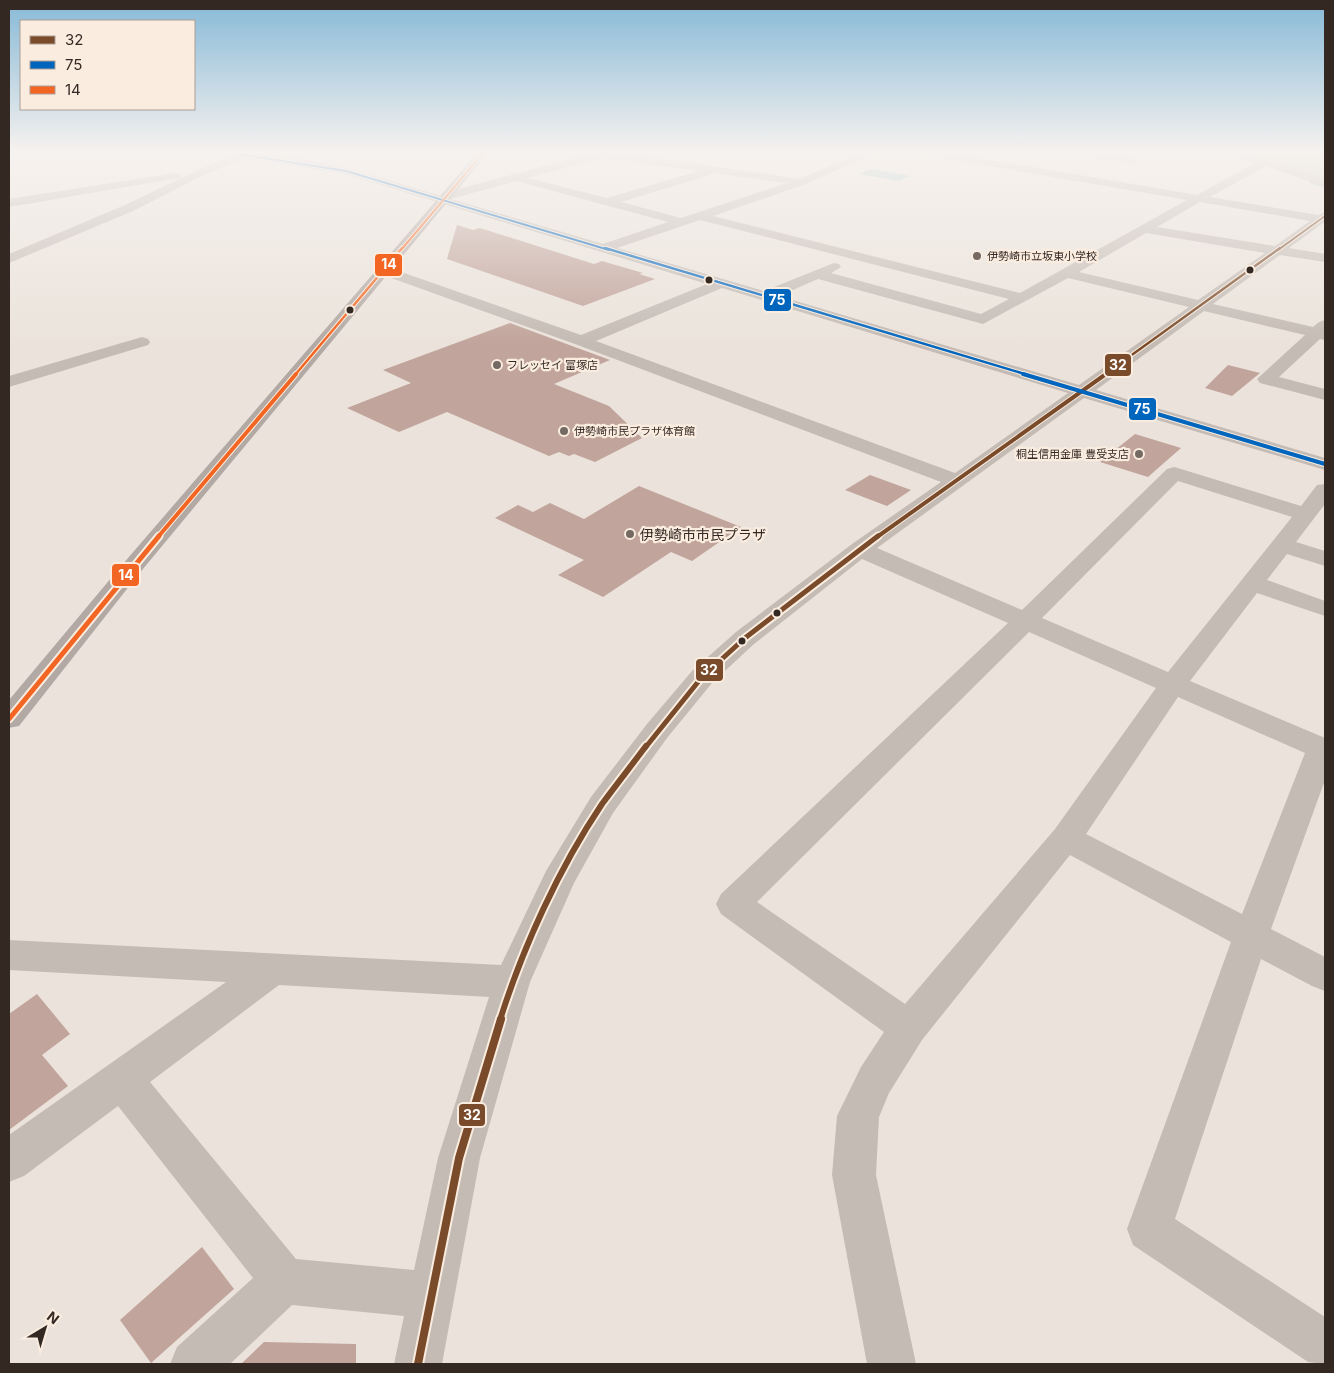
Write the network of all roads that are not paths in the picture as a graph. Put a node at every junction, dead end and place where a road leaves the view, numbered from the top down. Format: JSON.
{"nodes":[{"id":1,"x":110,"y":216,"type":"edge"},
{"id":2,"x":430,"y":216,"type":"edge"},
{"id":3,"x":502,"y":216,"type":"edge"},
{"id":4,"x":660,"y":216,"type":"edge"},
{"id":5,"x":700,"y":216,"type":"joint"},
{"id":6,"x":1166,"y":216,"type":"edge"},
{"id":7,"x":1311,"y":216,"type":"edge"},
{"id":8,"x":1324,"y":218,"type":"edge"},
{"id":9,"x":682,"y":222,"type":"junction"},
{"id":10,"x":1143,"y":229,"type":"junction"},
{"id":11,"x":603,"y":248,"type":"junction"},
{"id":12,"x":1280,"y":250,"type":"junction"},
{"id":13,"x":858,"y":256,"type":"junction"},
{"id":14,"x":1325,"y":258,"type":"edge"},
{"id":15,"x":9,"y":259,"type":"edge"},
{"id":16,"x":385,"y":271,"type":"junction"},
{"id":17,"x":817,"y":274,"type":"junction"},
{"id":18,"x":1066,"y":274,"type":"junction"},
{"id":19,"x":722,"y":284,"type":"junction"},
{"id":20,"x":765,"y":296,"type":"junction"},
{"id":21,"x":1022,"y":298,"type":"junction"},
{"id":22,"x":1201,"y":306,"type":"junction"},
{"id":23,"x":1322,"y":331,"type":"edge"},
{"id":24,"x":581,"y":341,"type":"junction"},
{"id":25,"x":142,"y":342,"type":"dead end"},
{"id":26,"x":9,"y":382,"type":"edge"},
{"id":27,"x":1082,"y":391,"type":"junction"},
{"id":28,"x":1325,"y":395,"type":"edge"},
{"id":29,"x":1325,"y":464,"type":"edge"},
{"id":30,"x":958,"y":481,"type":"junction"},
{"id":31,"x":1325,"y":490,"type":"edge"},
{"id":32,"x":1307,"y":515,"type":"junction"},
{"id":33,"x":1283,"y":545,"type":"junction"},
{"id":34,"x":860,"y":549,"type":"junction"},
{"id":35,"x":1325,"y":559,"type":"edge"},
{"id":36,"x":1254,"y":583,"type":"junction"},
{"id":37,"x":1325,"y":609,"type":"edge"},
{"id":38,"x":1025,"y":621,"type":"junction"},
{"id":39,"x":1172,"y":685,"type":"junction"},
{"id":40,"x":9,"y":719,"type":"edge"},
{"id":41,"x":1323,"y":749,"type":"edge"},
{"id":42,"x":1066,"y":838,"type":"junction"},
{"id":43,"x":1251,"y":936,"type":"junction"},
{"id":44,"x":9,"y":954,"type":"edge"},
{"id":45,"x":274,"y":970,"type":"junction"},
{"id":46,"x":1325,"y":975,"type":"edge"},
{"id":47,"x":512,"y":982,"type":"junction"},
{"id":48,"x":908,"y":1028,"type":"junction"},
{"id":49,"x":122,"y":1079,"type":"junction"},
{"id":50,"x":9,"y":1161,"type":"edge"},
{"id":51,"x":284,"y":1281,"type":"junction"},
{"id":52,"x":432,"y":1295,"type":"junction"},
{"id":53,"x":1325,"y":1344,"type":"edge"},
{"id":54,"x":194,"y":1364,"type":"edge"},
{"id":55,"x":418,"y":1364,"type":"edge"},
{"id":56,"x":891,"y":1364,"type":"edge"}],
"edges":[{"from":1,"to":15,"type":"street"},
{"from":2,"to":16,"type":"main road"},
{"from":3,"to":11,"type":"street"},
{"from":4,"to":9,"type":"street"},
{"from":5,"to":9,"type":"street"},
{"from":5,"to":13,"type":"street"},
{"from":6,"to":10,"type":"street"},
{"from":7,"to":8,"type":"street"},
{"from":8,"to":12,"type":"street"},
{"from":9,"to":11,"type":"street"},
{"from":10,"to":12,"type":"street"},
{"from":10,"to":18,"type":"street"},
{"from":11,"to":19,"type":"street"},
{"from":12,"to":14,"type":"street"},
{"from":12,"to":22,"type":"street"},
{"from":13,"to":17,"type":"street"},
{"from":13,"to":21,"type":"street"},
{"from":16,"to":24,"type":"street"},
{"from":16,"to":40,"type":"main road"},
{"from":17,"to":20,"type":"street"},
{"from":17,"to":21,"type":"street"},
{"from":18,"to":21,"type":"street"},
{"from":18,"to":22,"type":"street"},
{"from":19,"to":20,"type":"street"},
{"from":19,"to":24,"type":"street"},
{"from":20,"to":27,"type":"street"},
{"from":22,"to":23,"type":"street"},
{"from":22,"to":27,"type":"street"},
{"from":23,"to":28,"type":"street"},
{"from":24,"to":30,"type":"street"},
{"from":25,"to":26,"type":"street"},
{"from":27,"to":29,"type":"street"},
{"from":27,"to":30,"type":"street"},
{"from":30,"to":34,"type":"street"},
{"from":31,"to":32,"type":"street"},
{"from":32,"to":33,"type":"street"},
{"from":32,"to":38,"type":"street"},
{"from":33,"to":35,"type":"street"},
{"from":33,"to":36,"type":"street"},
{"from":34,"to":38,"type":"street"},
{"from":34,"to":47,"type":"street"},
{"from":36,"to":37,"type":"street"},
{"from":36,"to":39,"type":"street"},
{"from":38,"to":39,"type":"street"},
{"from":38,"to":48,"type":"street"},
{"from":39,"to":41,"type":"street"},
{"from":39,"to":42,"type":"street"},
{"from":41,"to":43,"type":"street"},
{"from":42,"to":43,"type":"street"},
{"from":42,"to":48,"type":"street"},
{"from":43,"to":46,"type":"street"},
{"from":43,"to":53,"type":"street"},
{"from":44,"to":45,"type":"street"},
{"from":45,"to":47,"type":"street"},
{"from":45,"to":49,"type":"street"},
{"from":47,"to":52,"type":"street"},
{"from":48,"to":56,"type":"street"},
{"from":49,"to":50,"type":"street"},
{"from":49,"to":51,"type":"street"},
{"from":51,"to":52,"type":"street"},
{"from":51,"to":54,"type":"street"},
{"from":52,"to":55,"type":"street"}]}
